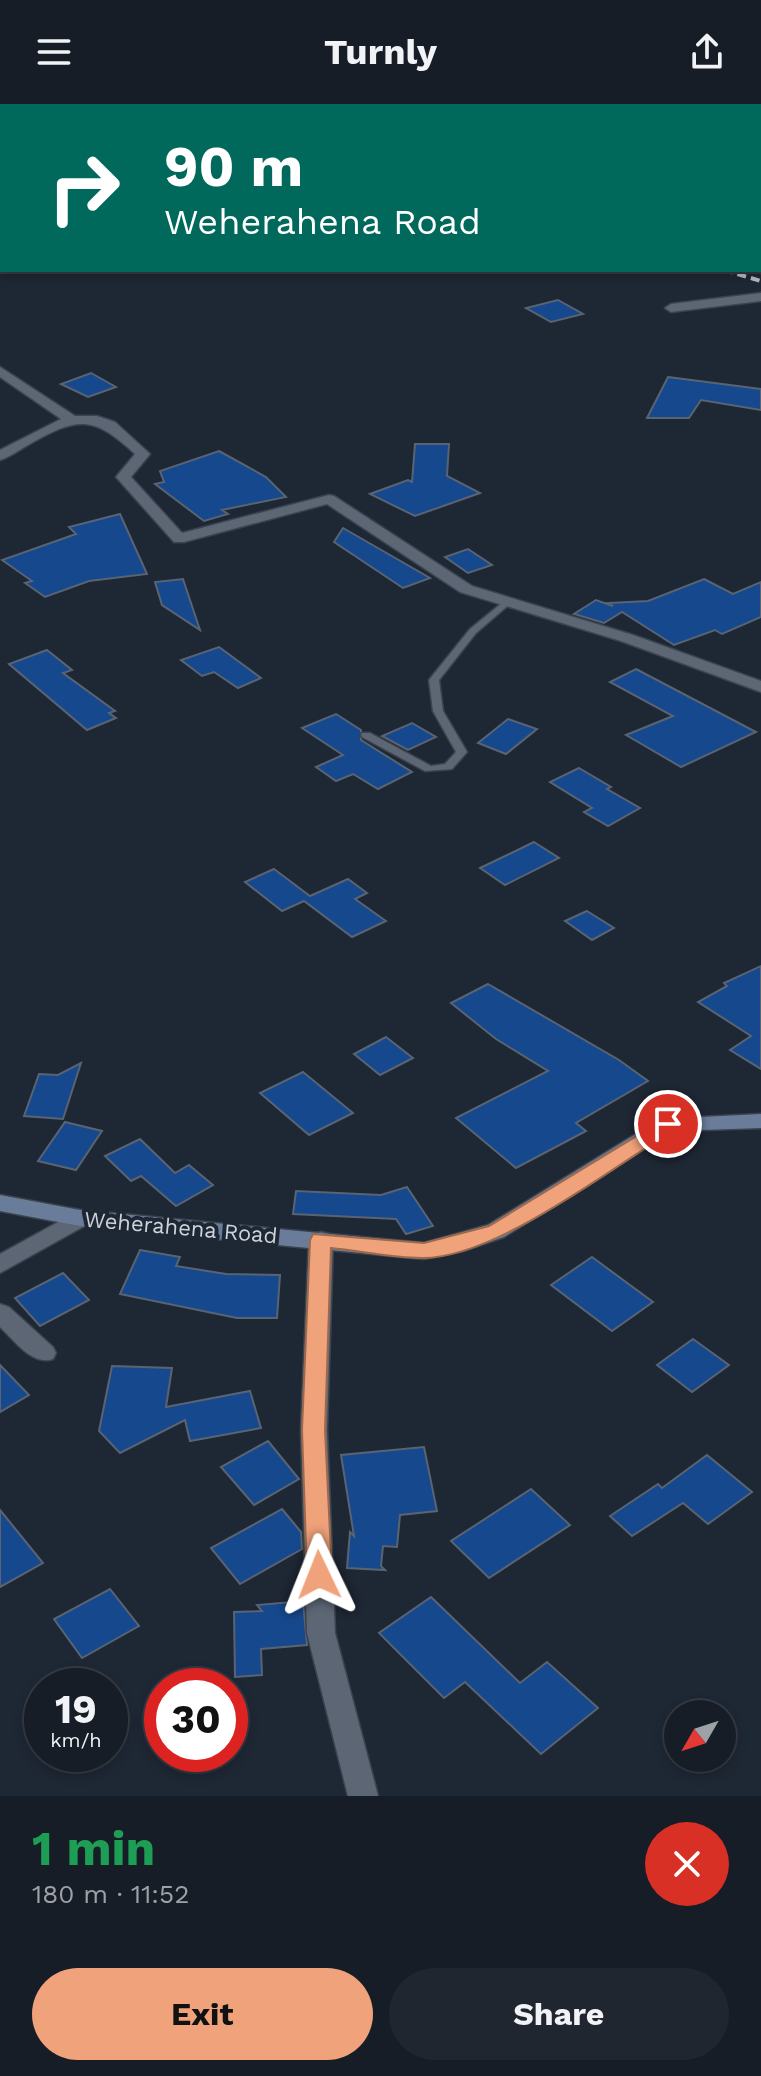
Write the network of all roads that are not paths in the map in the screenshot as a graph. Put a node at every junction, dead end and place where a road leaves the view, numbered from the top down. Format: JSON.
{"nodes":[{"id":1,"x":761,"y":297,"type":"edge"},
{"id":2,"x":671,"y":308,"type":"dead end"},
{"id":3,"x":0,"y":371,"type":"edge"},
{"id":4,"x":74,"y":422,"type":"junction"},
{"id":5,"x":0,"y":456,"type":"edge"},
{"id":6,"x":508,"y":601,"type":"junction"},
{"id":7,"x":761,"y":687,"type":"edge"},
{"id":8,"x":366,"y":735,"type":"dead end"},
{"id":9,"x":761,"y":1121,"type":"edge"},
{"id":10,"x":0,"y":1203,"type":"edge"},
{"id":11,"x":80,"y":1218,"type":"junction"},
{"id":12,"x":321,"y":1240,"type":"junction"},
{"id":13,"x":0,"y":1265,"type":"edge"},
{"id":14,"x":0,"y":1313,"type":"edge"},
{"id":15,"x":44,"y":1353,"type":"dead end"},
{"id":16,"x":363,"y":1796,"type":"edge"}],
"edges":[{"from":1,"to":2,"type":"street"},
{"from":3,"to":4,"type":"street"},
{"from":4,"to":5,"type":"street"},
{"from":4,"to":6,"type":"street"},
{"from":6,"to":7,"type":"street"},
{"from":6,"to":8,"type":"lane"},
{"from":9,"to":12,"type":"main road","name":"Weherahena Road"},
{"from":10,"to":11,"type":"main road","name":"Weherahena Road"},
{"from":11,"to":12,"type":"main road","name":"Weherahena Road"},
{"from":11,"to":13,"type":"street"},
{"from":12,"to":16,"type":"street"},
{"from":14,"to":15,"type":"street"}]}
